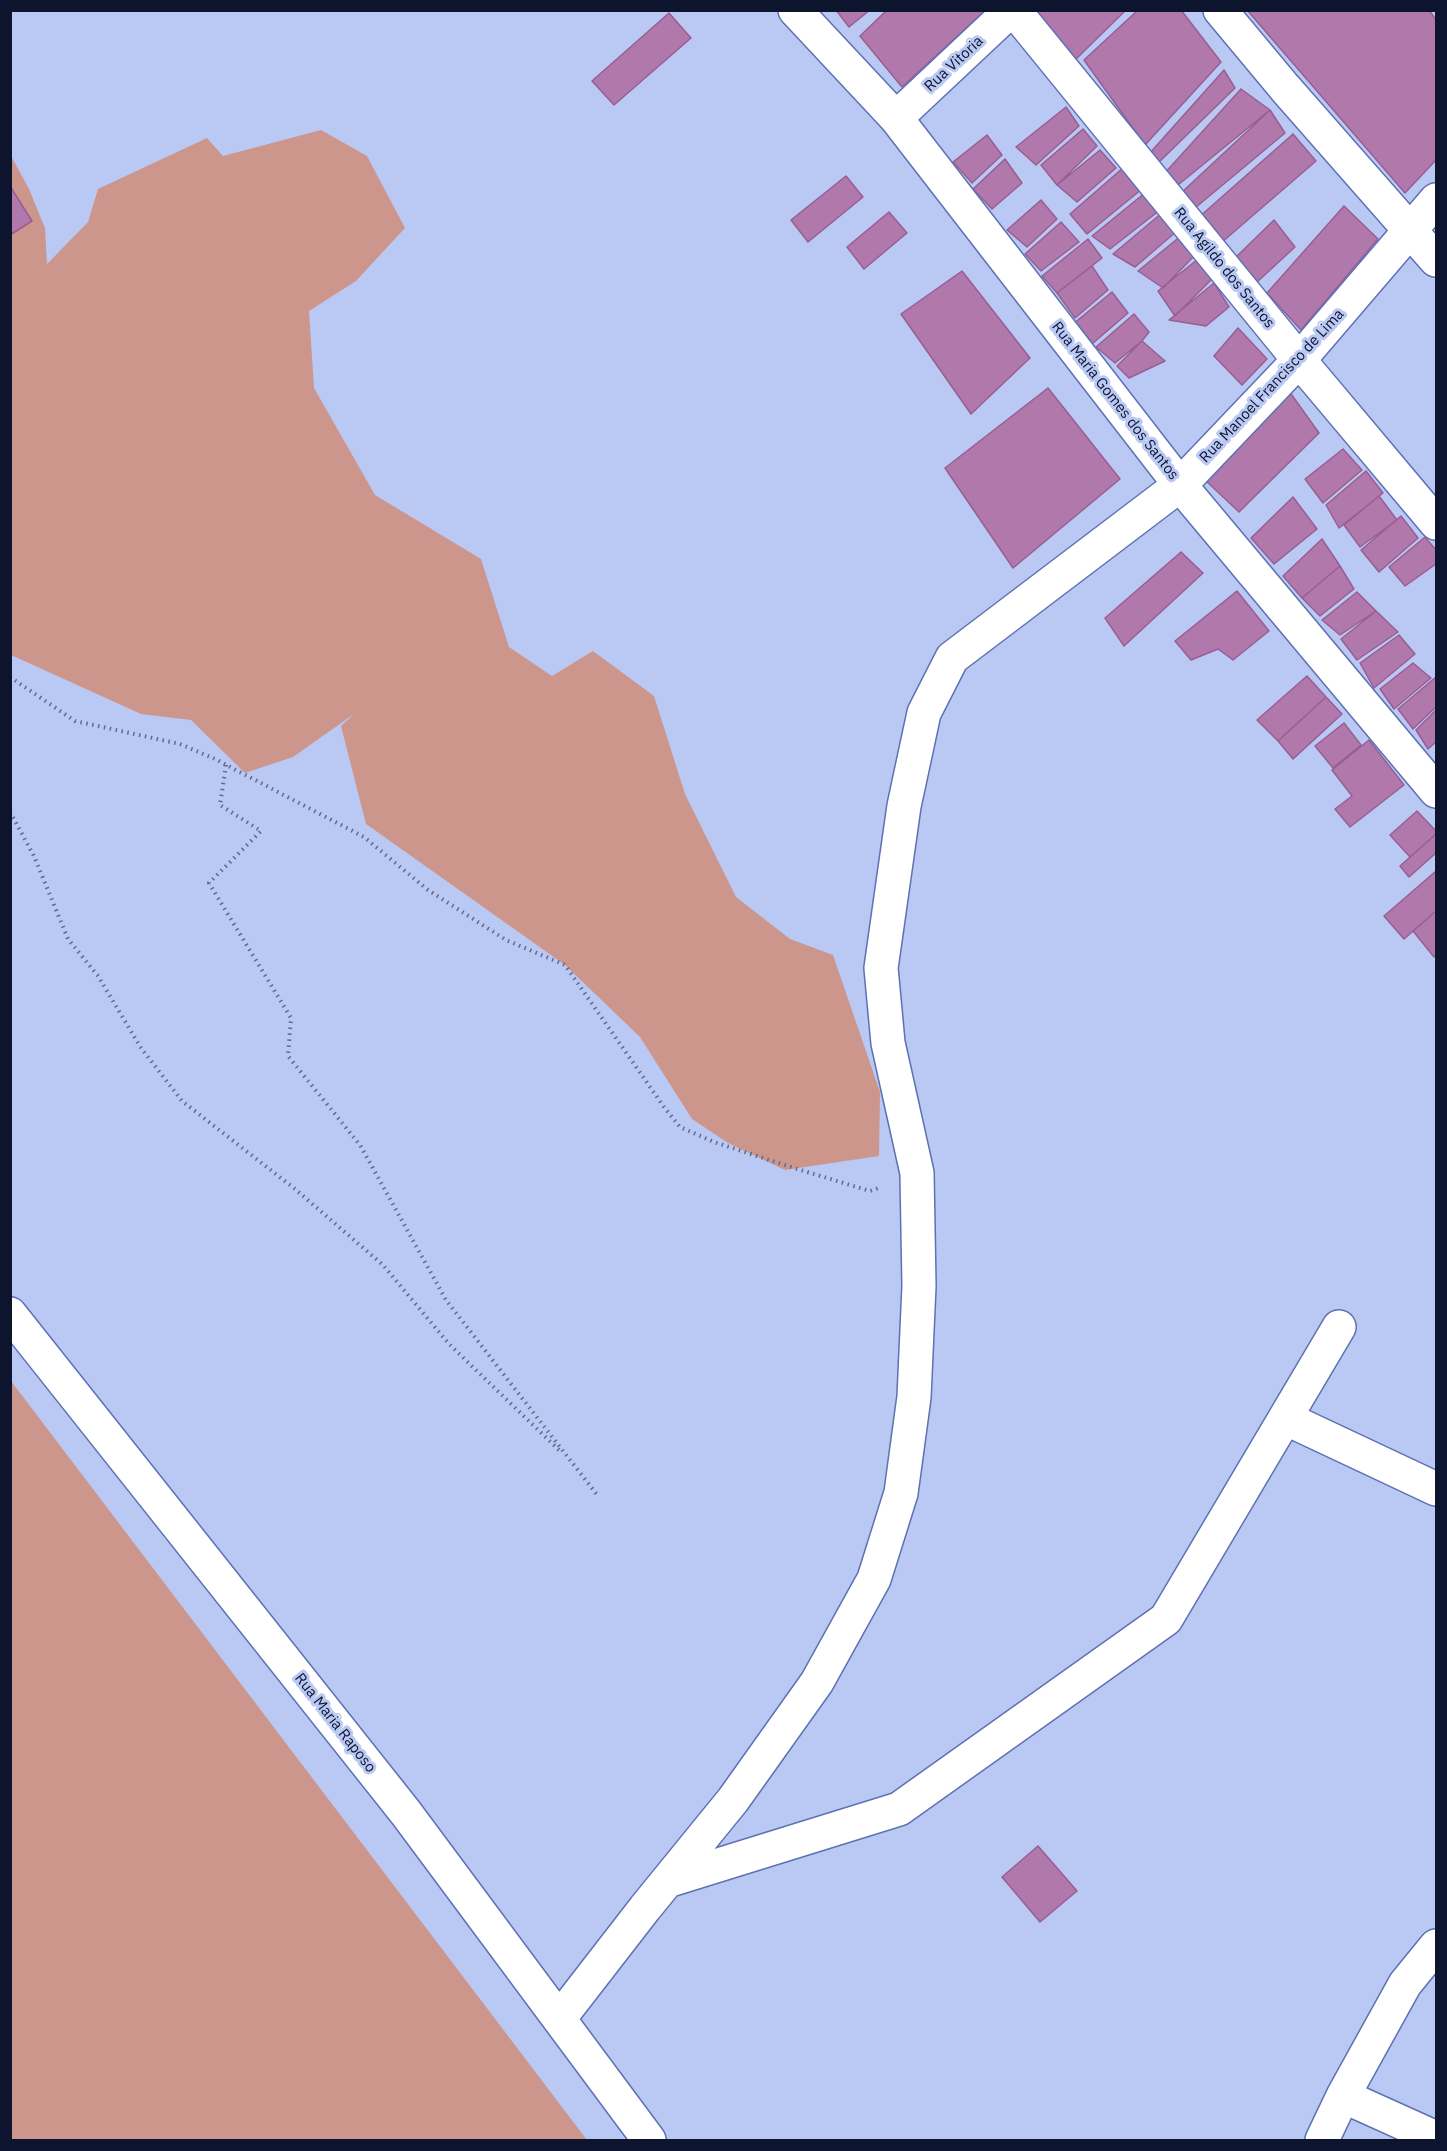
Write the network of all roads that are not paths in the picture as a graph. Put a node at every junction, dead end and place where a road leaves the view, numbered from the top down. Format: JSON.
{"nodes":[{"id":1,"x":795,"y":10,"type":"edge"},
{"id":2,"x":1013,"y":10,"type":"edge"},
{"id":3,"x":1220,"y":10,"type":"edge"},
{"id":4,"x":896,"y":118,"type":"junction"},
{"id":5,"x":1437,"y":200,"type":"edge"},
{"id":6,"x":1412,"y":230,"type":"junction"},
{"id":7,"x":1437,"y":260,"type":"edge"},
{"id":8,"x":1299,"y":360,"type":"junction"},
{"id":9,"x":1180,"y":485,"type":"junction"},
{"id":10,"x":1437,"y":523,"type":"edge"},
{"id":11,"x":1437,"y":790,"type":"edge"},
{"id":12,"x":10,"y":1314,"type":"edge"},
{"id":13,"x":1339,"y":1327,"type":"dead end"},
{"id":14,"x":1285,"y":1418,"type":"junction"},
{"id":15,"x":1437,"y":1490,"type":"edge"},
{"id":16,"x":667,"y":1881,"type":"junction"},
{"id":17,"x":1437,"y":1946,"type":"edge"},
{"id":18,"x":559,"y":2019,"type":"junction"},
{"id":19,"x":1343,"y":2096,"type":"junction"},
{"id":20,"x":1437,"y":2138,"type":"edge"},
{"id":21,"x":649,"y":2140,"type":"edge"},
{"id":22,"x":1322,"y":2140,"type":"edge"}],
"edges":[{"from":1,"to":4,"type":"street","name":"Rua Maria Gomes dos Santos"},
{"from":2,"to":4,"type":"street","name":"Rua Vitoria"},
{"from":2,"to":8,"type":"street","name":"Rua Agildo dos Santos"},
{"from":3,"to":6,"type":"street"},
{"from":4,"to":9,"type":"street","name":"Rua Maria Gomes dos Santos"},
{"from":5,"to":6,"type":"street","name":"Rua Manoel Francisco de Lima"},
{"from":6,"to":7,"type":"street"},
{"from":6,"to":8,"type":"street","name":"Rua Manoel Francisco de Lima"},
{"from":8,"to":9,"type":"street","name":"Rua Manoel Francisco de Lima"},
{"from":8,"to":10,"type":"street","name":"Rua Agildo dos Santos"},
{"from":9,"to":11,"type":"street","name":"Rua Maria Gomes dos Santos"},
{"from":9,"to":16,"type":"street","name":"Rua Manoel Francisco de Lima"},
{"from":12,"to":18,"type":"street","name":"Rua Maria Raposo"},
{"from":13,"to":14,"type":"street"},
{"from":14,"to":15,"type":"street"},
{"from":14,"to":16,"type":"street"},
{"from":16,"to":18,"type":"street","name":"Rua Manoel Francisco de Lima"},
{"from":17,"to":19,"type":"street"},
{"from":18,"to":21,"type":"street","name":"Rua Maria Raposo"},
{"from":19,"to":20,"type":"street"},
{"from":19,"to":22,"type":"street"}]}
